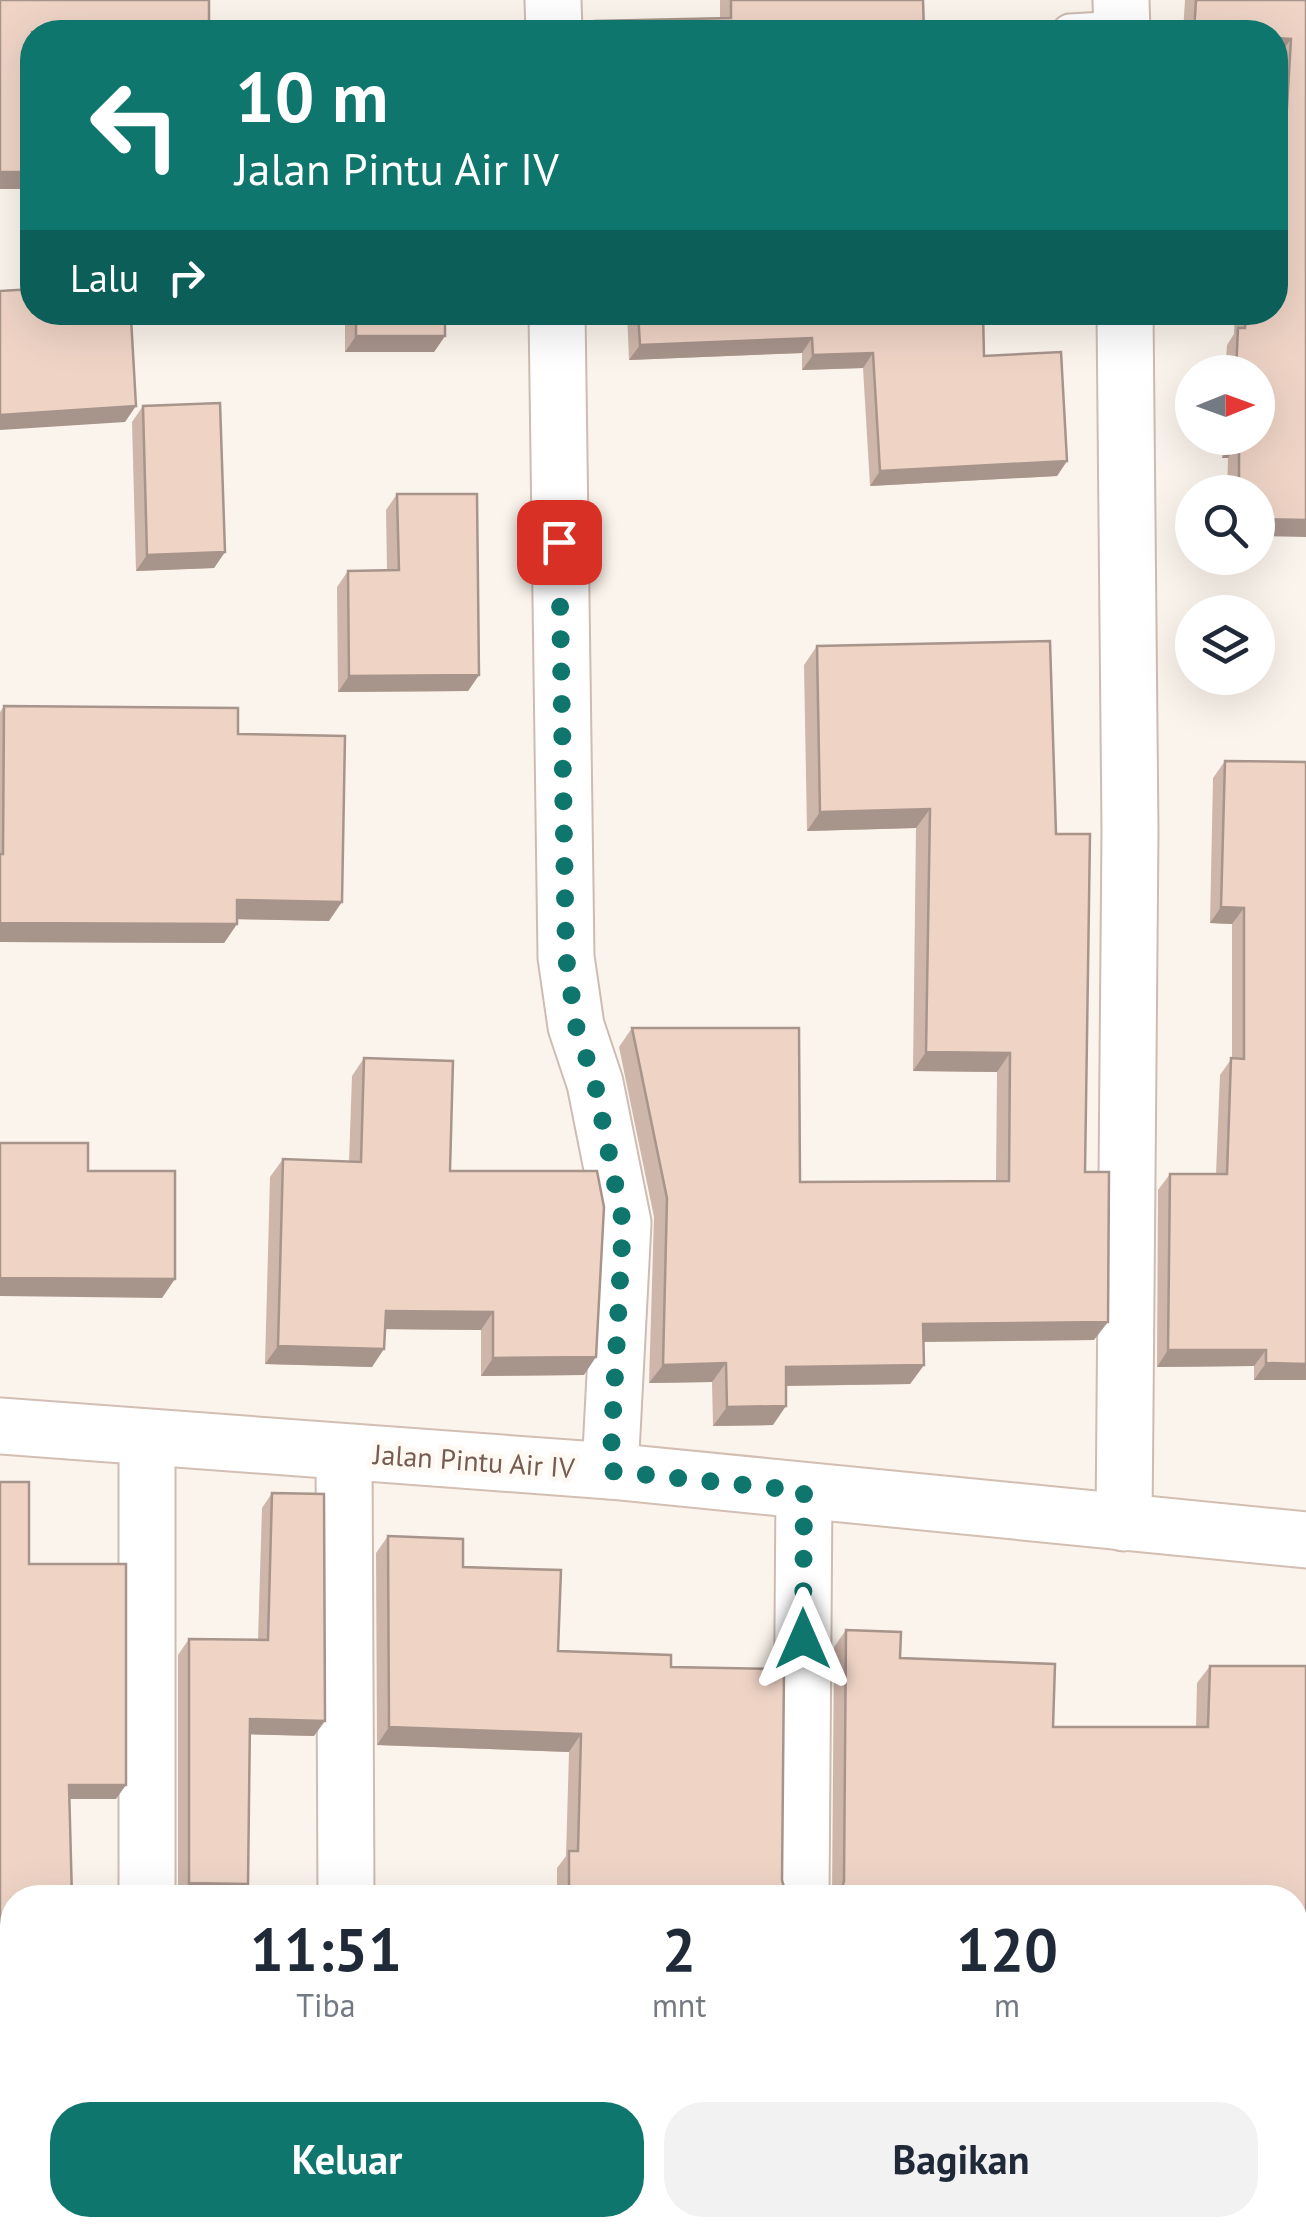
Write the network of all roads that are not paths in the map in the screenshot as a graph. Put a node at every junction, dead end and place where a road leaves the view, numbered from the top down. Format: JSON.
{"nodes":[{"id":1,"x":557,"y":325,"type":"edge"},
{"id":2,"x":1125,"y":325,"type":"edge"},
{"id":3,"x":0,"y":1426,"type":"edge"},
{"id":4,"x":147,"y":1438,"type":"junction"},
{"id":5,"x":344,"y":1452,"type":"junction"},
{"id":6,"x":610,"y":1471,"type":"junction"},
{"id":7,"x":804,"y":1491,"type":"junction"},
{"id":8,"x":1124,"y":1523,"type":"junction"},
{"id":9,"x":1306,"y":1540,"type":"edge"},
{"id":10,"x":147,"y":1885,"type":"edge"},
{"id":11,"x":346,"y":1885,"type":"edge"},
{"id":12,"x":801,"y":1885,"type":"edge"}],
"edges":[{"from":1,"to":6,"type":"street"},
{"from":2,"to":8,"type":"street"},
{"from":3,"to":4,"type":"street","name":"Jalan Pintu Air IV"},
{"from":4,"to":5,"type":"street","name":"Jalan Pintu Air IV"},
{"from":4,"to":10,"type":"street"},
{"from":5,"to":6,"type":"street","name":"Jalan Pintu Air IV"},
{"from":5,"to":11,"type":"street"},
{"from":6,"to":7,"type":"street","name":"Jalan Pintu Air IV"},
{"from":7,"to":8,"type":"street","name":"Jalan Pintu Air IV"},
{"from":7,"to":12,"type":"street"},
{"from":8,"to":9,"type":"street","name":"Jalan Pintu Air IV"}]}
